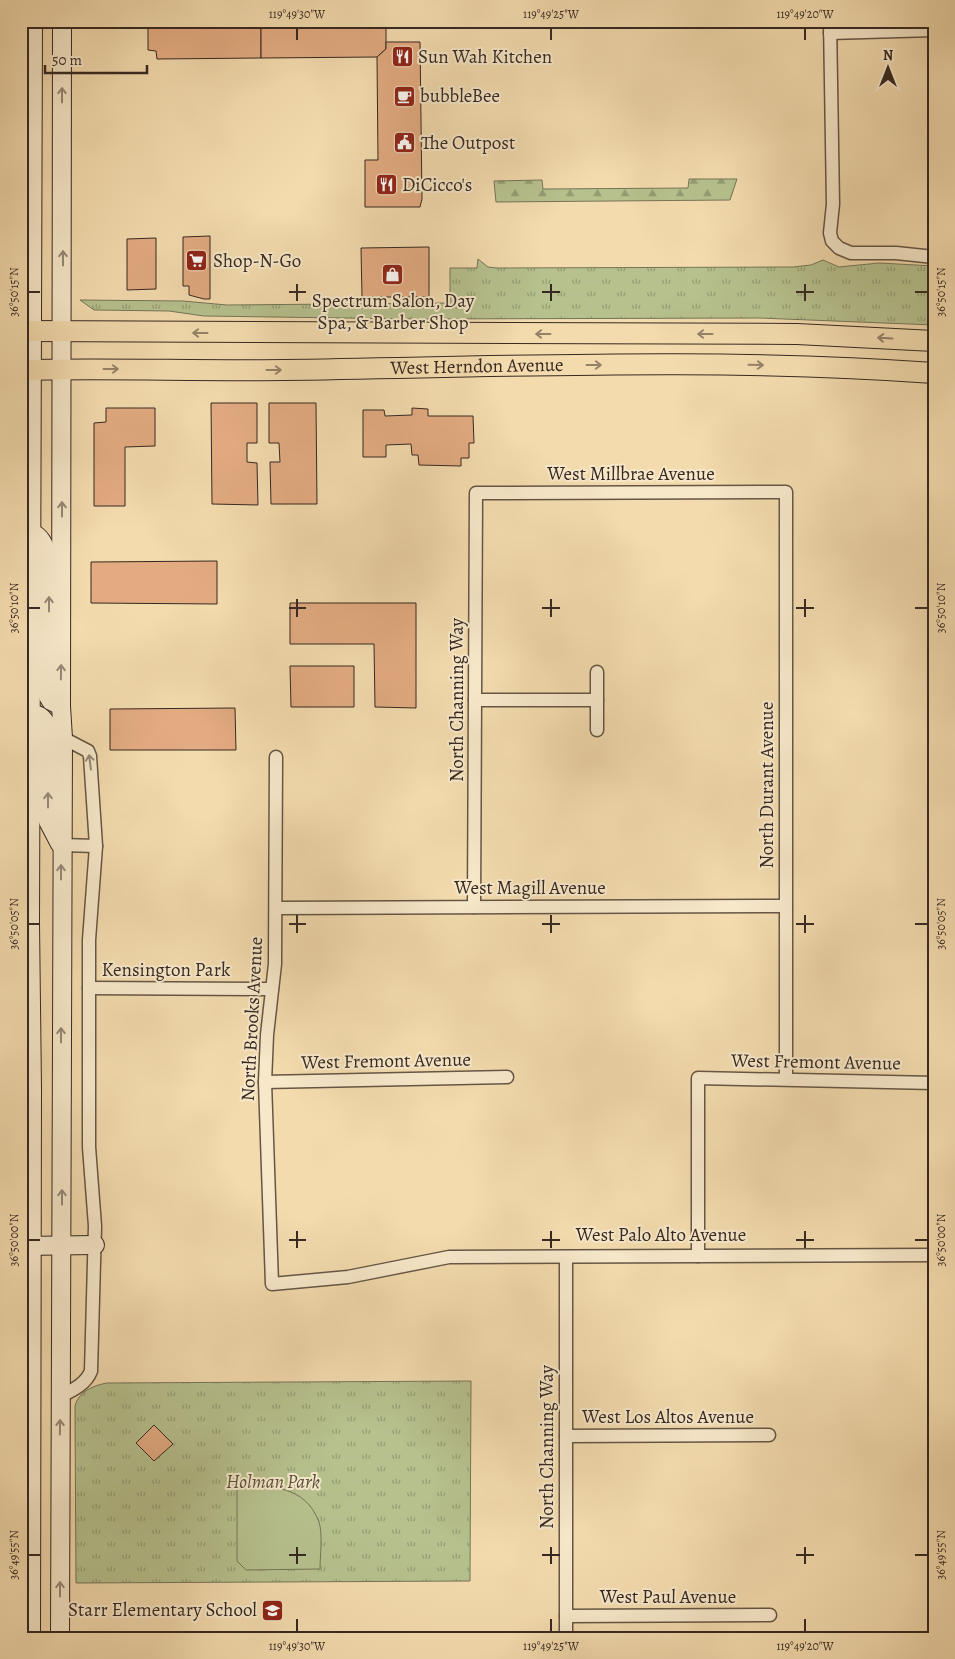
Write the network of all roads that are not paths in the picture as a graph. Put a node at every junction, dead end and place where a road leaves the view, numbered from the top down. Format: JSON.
{"nodes":[{"id":1,"x":33,"y":21,"type":"edge"},
{"id":2,"x":62,"y":21,"type":"edge"},
{"id":3,"x":830,"y":27,"type":"edge"},
{"id":4,"x":934,"y":30,"type":"edge"},
{"id":5,"x":934,"y":257,"type":"edge"},
{"id":6,"x":27,"y":331,"type":"edge"},
{"id":7,"x":63,"y":331,"type":"junction"},
{"id":8,"x":934,"y":341,"type":"edge"},
{"id":9,"x":27,"y":369,"type":"edge"},
{"id":10,"x":62,"y":370,"type":"junction"},
{"id":11,"x":934,"y":373,"type":"edge"},
{"id":12,"x":786,"y":492,"type":"joint"},
{"id":13,"x":476,"y":493,"type":"joint"},
{"id":14,"x":32,"y":533,"type":"junction"},
{"id":15,"x":32,"y":612,"type":"junction"},
{"id":16,"x":61,"y":650,"type":"junction"},
{"id":17,"x":597,"y":672,"type":"dead end"},
{"id":18,"x":476,"y":700,"type":"junction"},
{"id":19,"x":597,"y":700,"type":"junction"},
{"id":20,"x":61,"y":706,"type":"junction"},
{"id":21,"x":26,"y":714,"type":"edge"},
{"id":22,"x":597,"y":730,"type":"dead end"},
{"id":23,"x":63,"y":738,"type":"junction"},
{"id":24,"x":276,"y":757,"type":"dead end"},
{"id":25,"x":61,"y":845,"type":"junction"},
{"id":26,"x":96,"y":846,"type":"junction"},
{"id":27,"x":785,"y":906,"type":"junction"},
{"id":28,"x":474,"y":907,"type":"junction"},
{"id":29,"x":276,"y":908,"type":"junction"},
{"id":30,"x":89,"y":988,"type":"junction"},
{"id":31,"x":272,"y":988,"type":"junction"},
{"id":32,"x":507,"y":1077,"type":"dead end"},
{"id":33,"x":786,"y":1079,"type":"junction"},
{"id":34,"x":265,"y":1082,"type":"junction"},
{"id":35,"x":934,"y":1083,"type":"edge"},
{"id":36,"x":95,"y":1245,"type":"junction"},
{"id":37,"x":26,"y":1246,"type":"edge"},
{"id":38,"x":62,"y":1246,"type":"junction"},
{"id":39,"x":934,"y":1255,"type":"edge"},
{"id":40,"x":698,"y":1256,"type":"junction"},
{"id":41,"x":566,"y":1257,"type":"junction"},
{"id":42,"x":272,"y":1284,"type":"joint"},
{"id":43,"x":61,"y":1396,"type":"junction"},
{"id":44,"x":769,"y":1435,"type":"dead end"},
{"id":45,"x":566,"y":1436,"type":"junction"},
{"id":46,"x":770,"y":1615,"type":"dead end"},
{"id":47,"x":566,"y":1616,"type":"junction"},
{"id":48,"x":31,"y":1638,"type":"edge"},
{"id":49,"x":60,"y":1638,"type":"edge"},
{"id":50,"x":566,"y":1638,"type":"edge"}],
"edges":[{"from":1,"to":6,"type":"main road"},
{"from":7,"to":2,"type":"main road","one_way":true},
{"from":3,"to":4,"type":"street"},
{"from":3,"to":5,"type":"street"},
{"from":6,"to":7,"type":"main road","name":"West Herndon Avenue"},
{"from":6,"to":9,"type":"main road"},
{"from":8,"to":7,"type":"main road","name":"West Herndon Avenue","one_way":true},
{"from":7,"to":10,"type":"main road"},
{"from":9,"to":10,"type":"main road","name":"West Herndon Avenue"},
{"from":9,"to":14,"type":"main road"},
{"from":10,"to":11,"type":"main road","name":"West Herndon Avenue","one_way":true},
{"from":16,"to":10,"type":"main road","one_way":true},
{"from":12,"to":13,"type":"street","name":"West Millbrae Avenue"},
{"from":12,"to":27,"type":"street","name":"North Durant Avenue"},
{"from":13,"to":18,"type":"street","name":"North Channing Way"},
{"from":14,"to":15,"type":"main road"},
{"from":16,"to":14,"type":"main road","one_way":true},
{"from":15,"to":20,"type":"main road"},
{"from":15,"to":21,"type":"main road"},
{"from":20,"to":16,"type":"main road","one_way":true},
{"from":17,"to":19,"type":"street"},
{"from":18,"to":19,"type":"street"},
{"from":18,"to":28,"type":"street","name":"North Channing Way"},
{"from":19,"to":22,"type":"street"},
{"from":20,"to":23,"type":"main road"},
{"from":25,"to":21,"type":"main road","one_way":true},
{"from":21,"to":37,"type":"main road"},
{"from":23,"to":25,"type":"main road"},
{"from":26,"to":23,"type":"street","one_way":true},
{"from":24,"to":29,"type":"street","name":"North Brooks Avenue"},
{"from":25,"to":26,"type":"street"},
{"from":38,"to":25,"type":"main road","one_way":true},
{"from":26,"to":30,"type":"street"},
{"from":27,"to":28,"type":"street","name":"West Magill Avenue"},
{"from":27,"to":33,"type":"street","name":"North Durant Avenue"},
{"from":28,"to":29,"type":"street","name":"West Magill Avenue"},
{"from":29,"to":31,"type":"street","name":"North Brooks Avenue"},
{"from":30,"to":31,"type":"street","name":"Kensington Park"},
{"from":30,"to":36,"type":"street"},
{"from":31,"to":34,"type":"street","name":"North Brooks Avenue"},
{"from":32,"to":34,"type":"street","name":"West Fremont Avenue"},
{"from":33,"to":35,"type":"street","name":"West Fremont Avenue"},
{"from":33,"to":40,"type":"street","name":"West Fremont Avenue"},
{"from":34,"to":42,"type":"street","name":"North Brooks Avenue"},
{"from":36,"to":38,"type":"main road"},
{"from":36,"to":43,"type":"street"},
{"from":37,"to":38,"type":"main road"},
{"from":37,"to":48,"type":"main road"},
{"from":38,"to":43,"type":"main road"},
{"from":39,"to":40,"type":"street","name":"West Palo Alto Avenue"},
{"from":40,"to":41,"type":"street","name":"West Palo Alto Avenue"},
{"from":41,"to":42,"type":"street","name":"West Palo Alto Avenue"},
{"from":41,"to":45,"type":"street","name":"North Channing Way"},
{"from":49,"to":43,"type":"main road","one_way":true},
{"from":44,"to":45,"type":"street","name":"West Los Altos Avenue"},
{"from":45,"to":47,"type":"street","name":"North Channing Way"},
{"from":46,"to":47,"type":"street","name":"West Paul Avenue"},
{"from":47,"to":50,"type":"street","name":"North Channing Way"}]}
